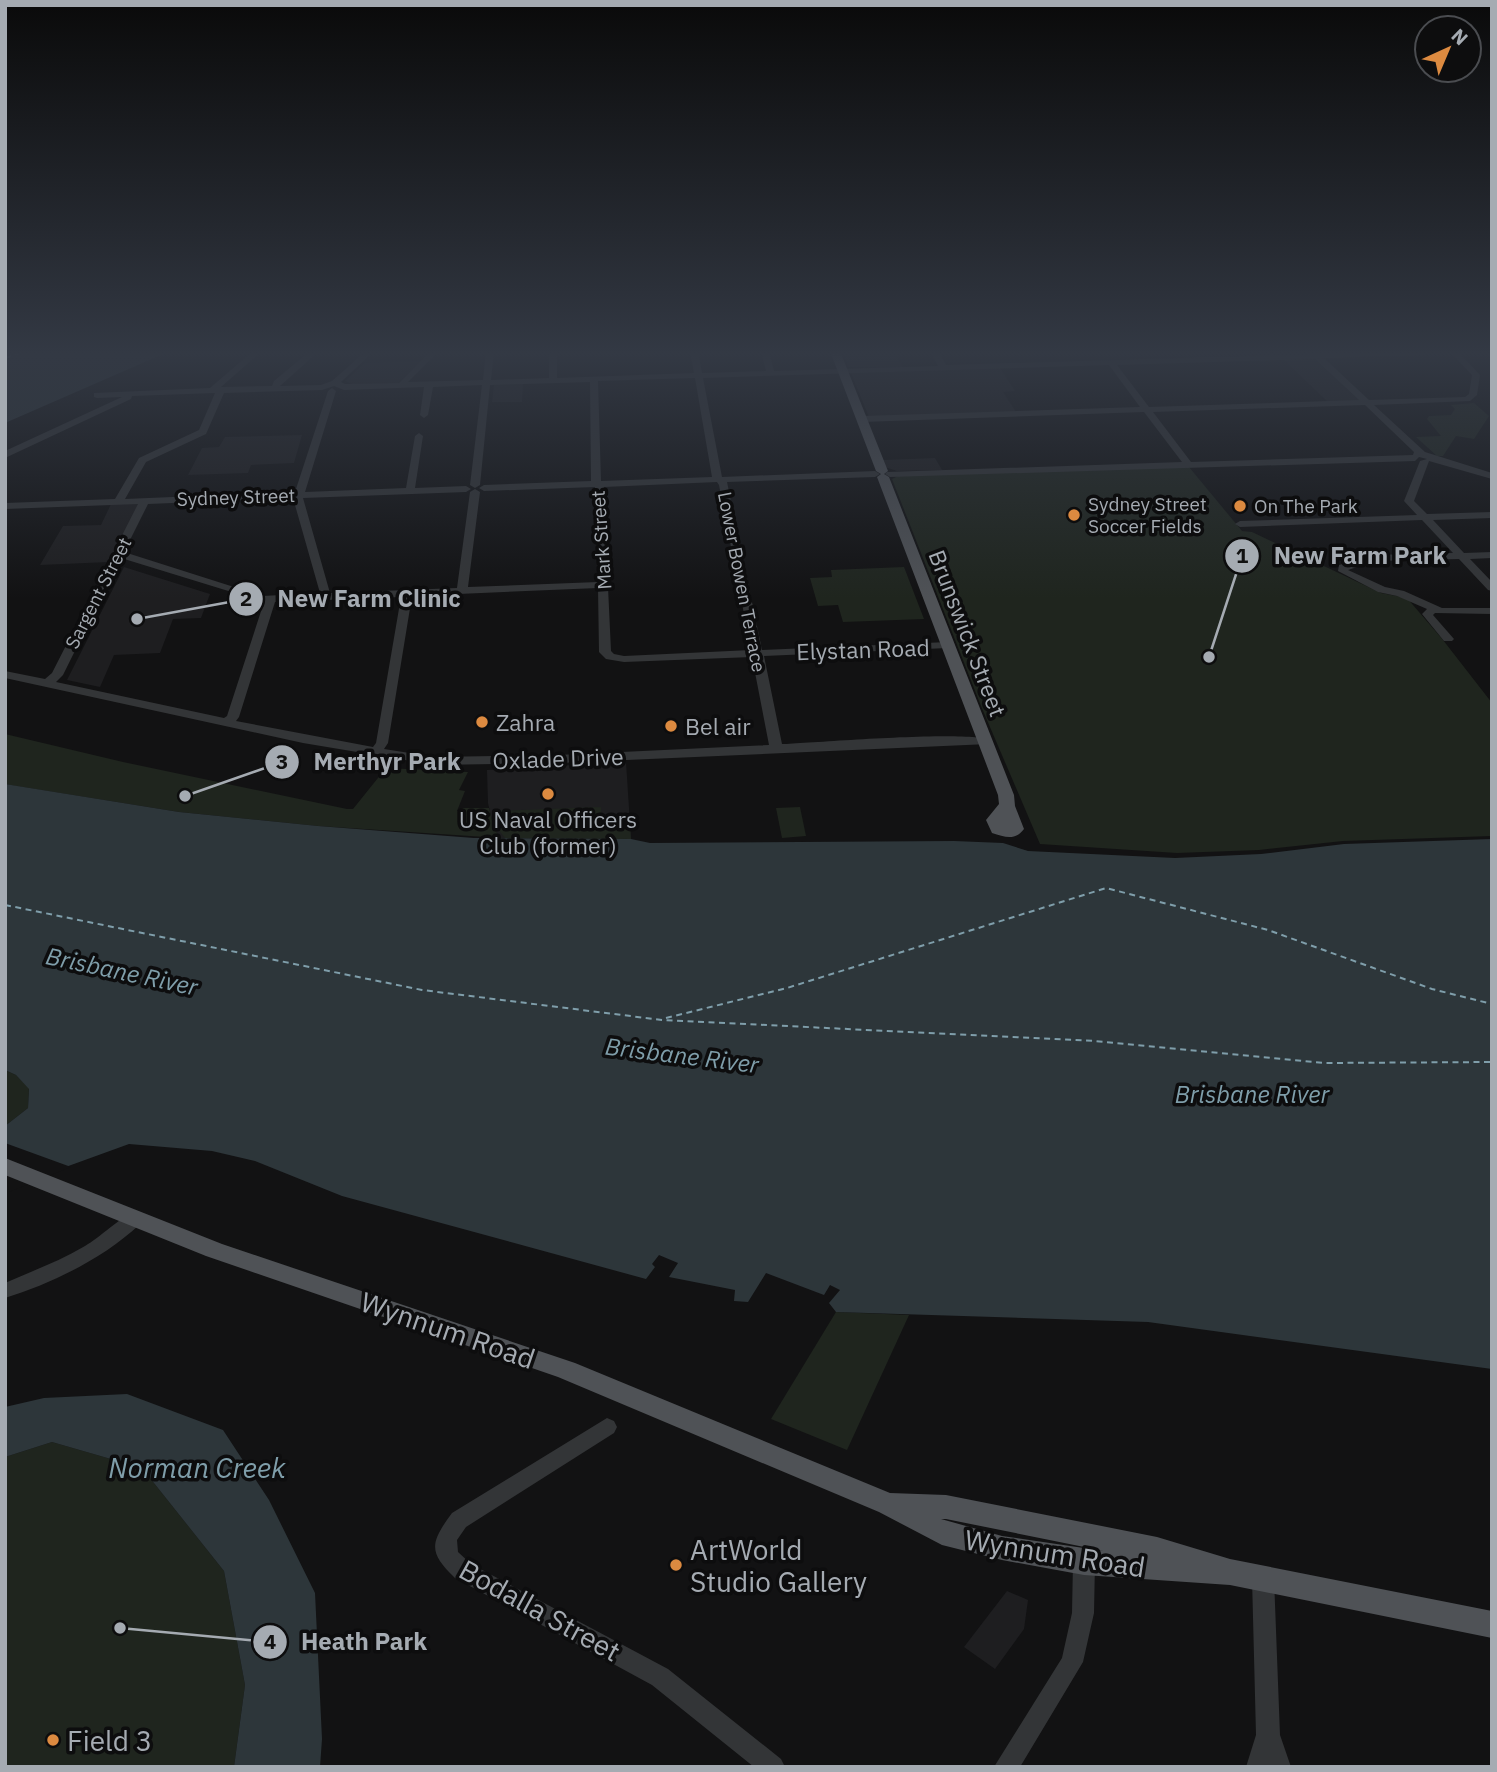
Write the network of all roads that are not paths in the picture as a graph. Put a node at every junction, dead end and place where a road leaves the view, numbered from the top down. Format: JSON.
{"nodes":[{"id":1,"x":50,"y":434,"type":"edge"},
{"id":2,"x":199,"y":434,"type":"edge"},
{"id":3,"x":316,"y":434,"type":"edge"},
{"id":4,"x":481,"y":434,"type":"edge"},
{"id":5,"x":596,"y":434,"type":"edge"},
{"id":6,"x":709,"y":434,"type":"edge"},
{"id":7,"x":867,"y":434,"type":"edge"},
{"id":8,"x":1165,"y":434,"type":"edge"},
{"id":9,"x":1399,"y":434,"type":"edge"},
{"id":10,"x":419,"y":436,"type":"dead end"},
{"id":11,"x":5,"y":455,"type":"edge"},
{"id":12,"x":1424,"y":458,"type":"junction"},
{"id":13,"x":1187,"y":463,"type":"junction"},
{"id":14,"x":882,"y":474,"type":"junction"},
{"id":15,"x":1492,"y":477,"type":"edge"},
{"id":16,"x":720,"y":480,"type":"junction"},
{"id":17,"x":598,"y":484,"type":"junction"},
{"id":18,"x":475,"y":489,"type":"junction"},
{"id":19,"x":410,"y":491,"type":"junction"},
{"id":20,"x":299,"y":495,"type":"junction"},
{"id":21,"x":145,"y":500,"type":"junction"},
{"id":22,"x":119,"y":501,"type":"junction"},
{"id":23,"x":7,"y":508,"type":"edge"},
{"id":24,"x":1492,"y":515,"type":"edge"},
{"id":25,"x":1424,"y":518,"type":"junction"},
{"id":26,"x":1240,"y":524,"type":"dead end"},
{"id":27,"x":118,"y":554,"type":"junction"},
{"id":28,"x":1492,"y":555,"type":"edge"},
{"id":29,"x":1462,"y":557,"type":"junction"},
{"id":30,"x":604,"y":585,"type":"junction"},
{"id":31,"x":1492,"y":588,"type":"edge"},
{"id":32,"x":462,"y":591,"type":"junction"},
{"id":33,"x":407,"y":593,"type":"junction"},
{"id":34,"x":326,"y":596,"type":"junction"},
{"id":35,"x":270,"y":599,"type":"junction"},
{"id":36,"x":1434,"y":608,"type":"junction"},
{"id":37,"x":1492,"y":611,"type":"edge"},
{"id":38,"x":1448,"y":639,"type":"dead end"},
{"id":39,"x":948,"y":645,"type":"junction"},
{"id":40,"x":756,"y":653,"type":"junction"},
{"id":41,"x":610,"y":657,"type":"joint"},
{"id":42,"x":5,"y":674,"type":"edge"},
{"id":43,"x":47,"y":684,"type":"junction"},
{"id":44,"x":226,"y":723,"type":"junction"},
{"id":45,"x":983,"y":738,"type":"junction"},
{"id":46,"x":776,"y":748,"type":"junction"},
{"id":47,"x":375,"y":752,"type":"junction"},
{"id":48,"x":1007,"y":806,"type":"dead end"},
{"id":49,"x":5,"y":1166,"type":"edge"},
{"id":50,"x":135,"y":1219,"type":"junction"},
{"id":51,"x":5,"y":1292,"type":"edge"},
{"id":52,"x":607,"y":1427,"type":"dead end"},
{"id":53,"x":1085,"y":1549,"type":"junction"},
{"id":54,"x":1263,"y":1578,"type":"junction"},
{"id":55,"x":1492,"y":1625,"type":"edge"},
{"id":56,"x":1268,"y":1735,"type":"junction"},
{"id":57,"x":773,"y":1767,"type":"edge"},
{"id":58,"x":1006,"y":1767,"type":"edge"},
{"id":59,"x":1258,"y":1767,"type":"edge"},
{"id":60,"x":1279,"y":1767,"type":"edge"}],
"edges":[{"from":1,"to":11,"type":"street"},
{"from":2,"to":22,"type":"street"},
{"from":3,"to":20,"type":"street"},
{"from":4,"to":18,"type":"street"},
{"from":5,"to":17,"type":"street","name":"Mark Street"},
{"from":6,"to":16,"type":"street","name":"Lower Bowen Terrace"},
{"from":7,"to":14,"type":"main road","name":"Brunswick Street"},
{"from":8,"to":13,"type":"street"},
{"from":9,"to":12,"type":"street"},
{"from":10,"to":19,"type":"street"},
{"from":12,"to":13,"type":"street","name":"Sydney Street"},
{"from":12,"to":15,"type":"street"},
{"from":12,"to":25,"type":"street"},
{"from":13,"to":14,"type":"street","name":"Sydney Street"},
{"from":14,"to":16,"type":"street","name":"Sydney Street"},
{"from":14,"to":39,"type":"main road","name":"Brunswick Street"},
{"from":16,"to":17,"type":"street","name":"Sydney Street"},
{"from":16,"to":40,"type":"street","name":"Lower Bowen Terrace"},
{"from":17,"to":18,"type":"street","name":"Sydney Street"},
{"from":17,"to":30,"type":"street","name":"Mark Street"},
{"from":18,"to":19,"type":"street","name":"Sydney Street"},
{"from":18,"to":32,"type":"street"},
{"from":19,"to":20,"type":"street","name":"Sydney Street"},
{"from":20,"to":21,"type":"street","name":"Sydney Street"},
{"from":20,"to":34,"type":"street"},
{"from":21,"to":22,"type":"street","name":"Sydney Street"},
{"from":21,"to":27,"type":"street","name":"Sargent Street"},
{"from":22,"to":23,"type":"street","name":"Sydney Street"},
{"from":24,"to":25,"type":"street"},
{"from":25,"to":26,"type":"street"},
{"from":25,"to":29,"type":"street"},
{"from":27,"to":35,"type":"street"},
{"from":27,"to":43,"type":"street","name":"Sargent Street"},
{"from":28,"to":29,"type":"street"},
{"from":29,"to":31,"type":"street"},
{"from":29,"to":36,"type":"street"},
{"from":30,"to":32,"type":"street"},
{"from":30,"to":41,"type":"street","name":"Mark Street"},
{"from":32,"to":33,"type":"street"},
{"from":33,"to":34,"type":"street"},
{"from":33,"to":47,"type":"street"},
{"from":34,"to":35,"type":"street"},
{"from":35,"to":44,"type":"street"},
{"from":36,"to":37,"type":"street"},
{"from":36,"to":38,"type":"street"},
{"from":39,"to":40,"type":"street","name":"Elystan Road"},
{"from":39,"to":45,"type":"main road","name":"Brunswick Street"},
{"from":40,"to":41,"type":"street","name":"Elystan Road"},
{"from":40,"to":46,"type":"street","name":"Lower Bowen Terrace"},
{"from":42,"to":43,"type":"street","name":"Oxlade Drive"},
{"from":43,"to":44,"type":"street","name":"Oxlade Drive"},
{"from":44,"to":47,"type":"street","name":"Oxlade Drive"},
{"from":45,"to":46,"type":"street","name":"Oxlade Drive"},
{"from":45,"to":48,"type":"main road","name":"Brunswick Street"},
{"from":46,"to":47,"type":"street","name":"Oxlade Drive"},
{"from":49,"to":50,"type":"main road","name":"Wynnum Road"},
{"from":50,"to":51,"type":"street"},
{"from":50,"to":53,"type":"main road","name":"Wynnum Road"},
{"from":52,"to":57,"type":"street","name":"Bodalla Street"},
{"from":53,"to":54,"type":"main road","name":"Wynnum Road"},
{"from":53,"to":58,"type":"street"},
{"from":54,"to":55,"type":"main road","name":"Wynnum Road"},
{"from":54,"to":56,"type":"street"},
{"from":56,"to":59,"type":"street"},
{"from":56,"to":60,"type":"street"}]}
